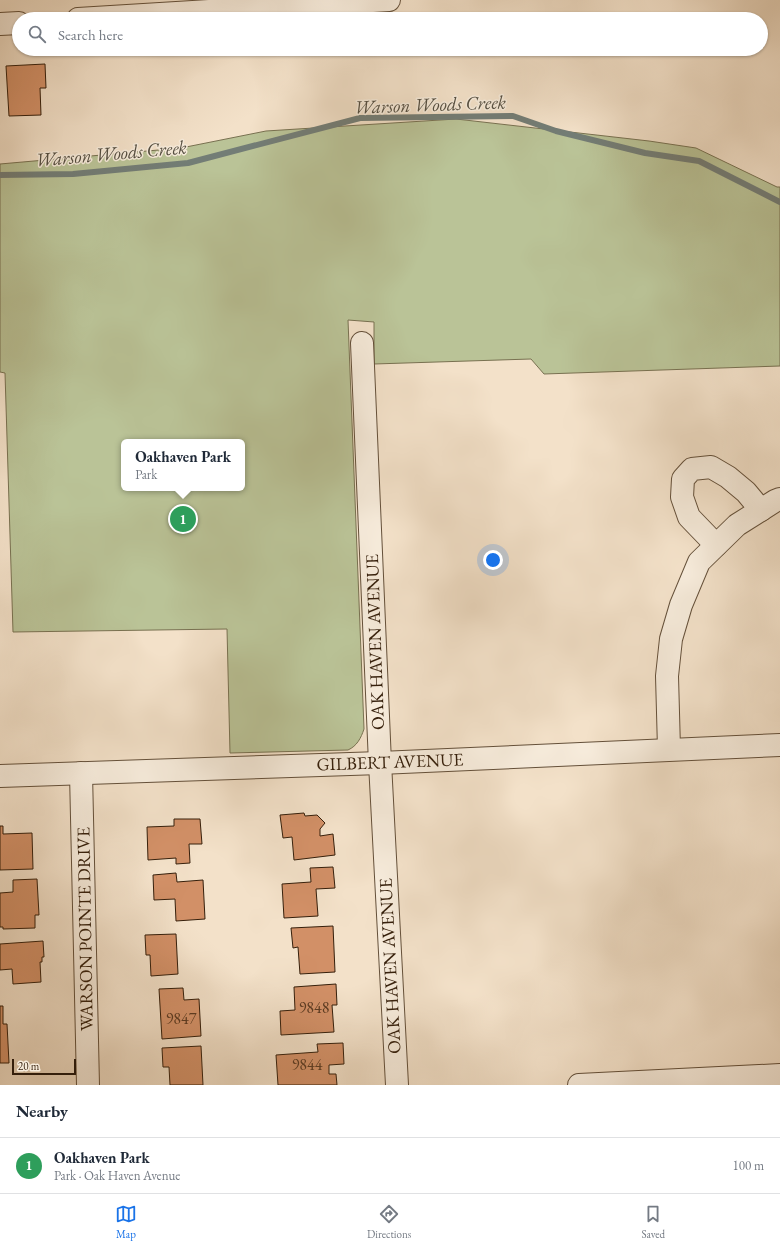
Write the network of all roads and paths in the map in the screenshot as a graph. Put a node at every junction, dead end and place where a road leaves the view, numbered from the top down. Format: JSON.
{"nodes":[{"id":1,"x":389,"y":0,"type":"edge"},
{"id":2,"x":193,"y":12,"type":"edge"},
{"id":3,"x":12,"y":23,"type":"edge"},
{"id":4,"x":0,"y":24,"type":"edge"},
{"id":5,"x":362,"y":343,"type":"dead end"},
{"id":6,"x":780,"y":499,"type":"edge"},
{"id":7,"x":761,"y":510,"type":"junction"},
{"id":8,"x":716,"y":545,"type":"junction"},
{"id":9,"x":780,"y":744,"type":"edge"},
{"id":10,"x":669,"y":749,"type":"junction"},
{"id":11,"x":380,"y":763,"type":"junction"},
{"id":12,"x":81,"y":773,"type":"junction"},
{"id":13,"x":0,"y":776,"type":"edge"},
{"id":14,"x":780,"y":1075,"type":"edge"},
{"id":15,"x":88,"y":1085,"type":"edge"},
{"id":16,"x":397,"y":1085,"type":"edge"},
{"id":17,"x":580,"y":1085,"type":"edge"}],
"edges":[{"from":1,"to":2,"type":"street"},
{"from":3,"to":4,"type":"street"},
{"from":5,"to":11,"type":"street","name":"OAK HAVEN AVENUE"},
{"from":6,"to":7,"type":"street"},
{"from":7,"to":8,"type":"street"},
{"from":7,"to":8,"type":"street"},
{"from":8,"to":10,"type":"street"},
{"from":9,"to":10,"type":"street","name":"GILBERT AVENUE"},
{"from":10,"to":11,"type":"street","name":"GILBERT AVENUE"},
{"from":11,"to":12,"type":"street","name":"GILBERT AVENUE"},
{"from":11,"to":16,"type":"street","name":"OAK HAVEN AVENUE"},
{"from":12,"to":13,"type":"street","name":"GILBERT AVENUE"},
{"from":12,"to":15,"type":"street","name":"WARSON POINTE DRIVE"},
{"from":14,"to":17,"type":"street"}]}
